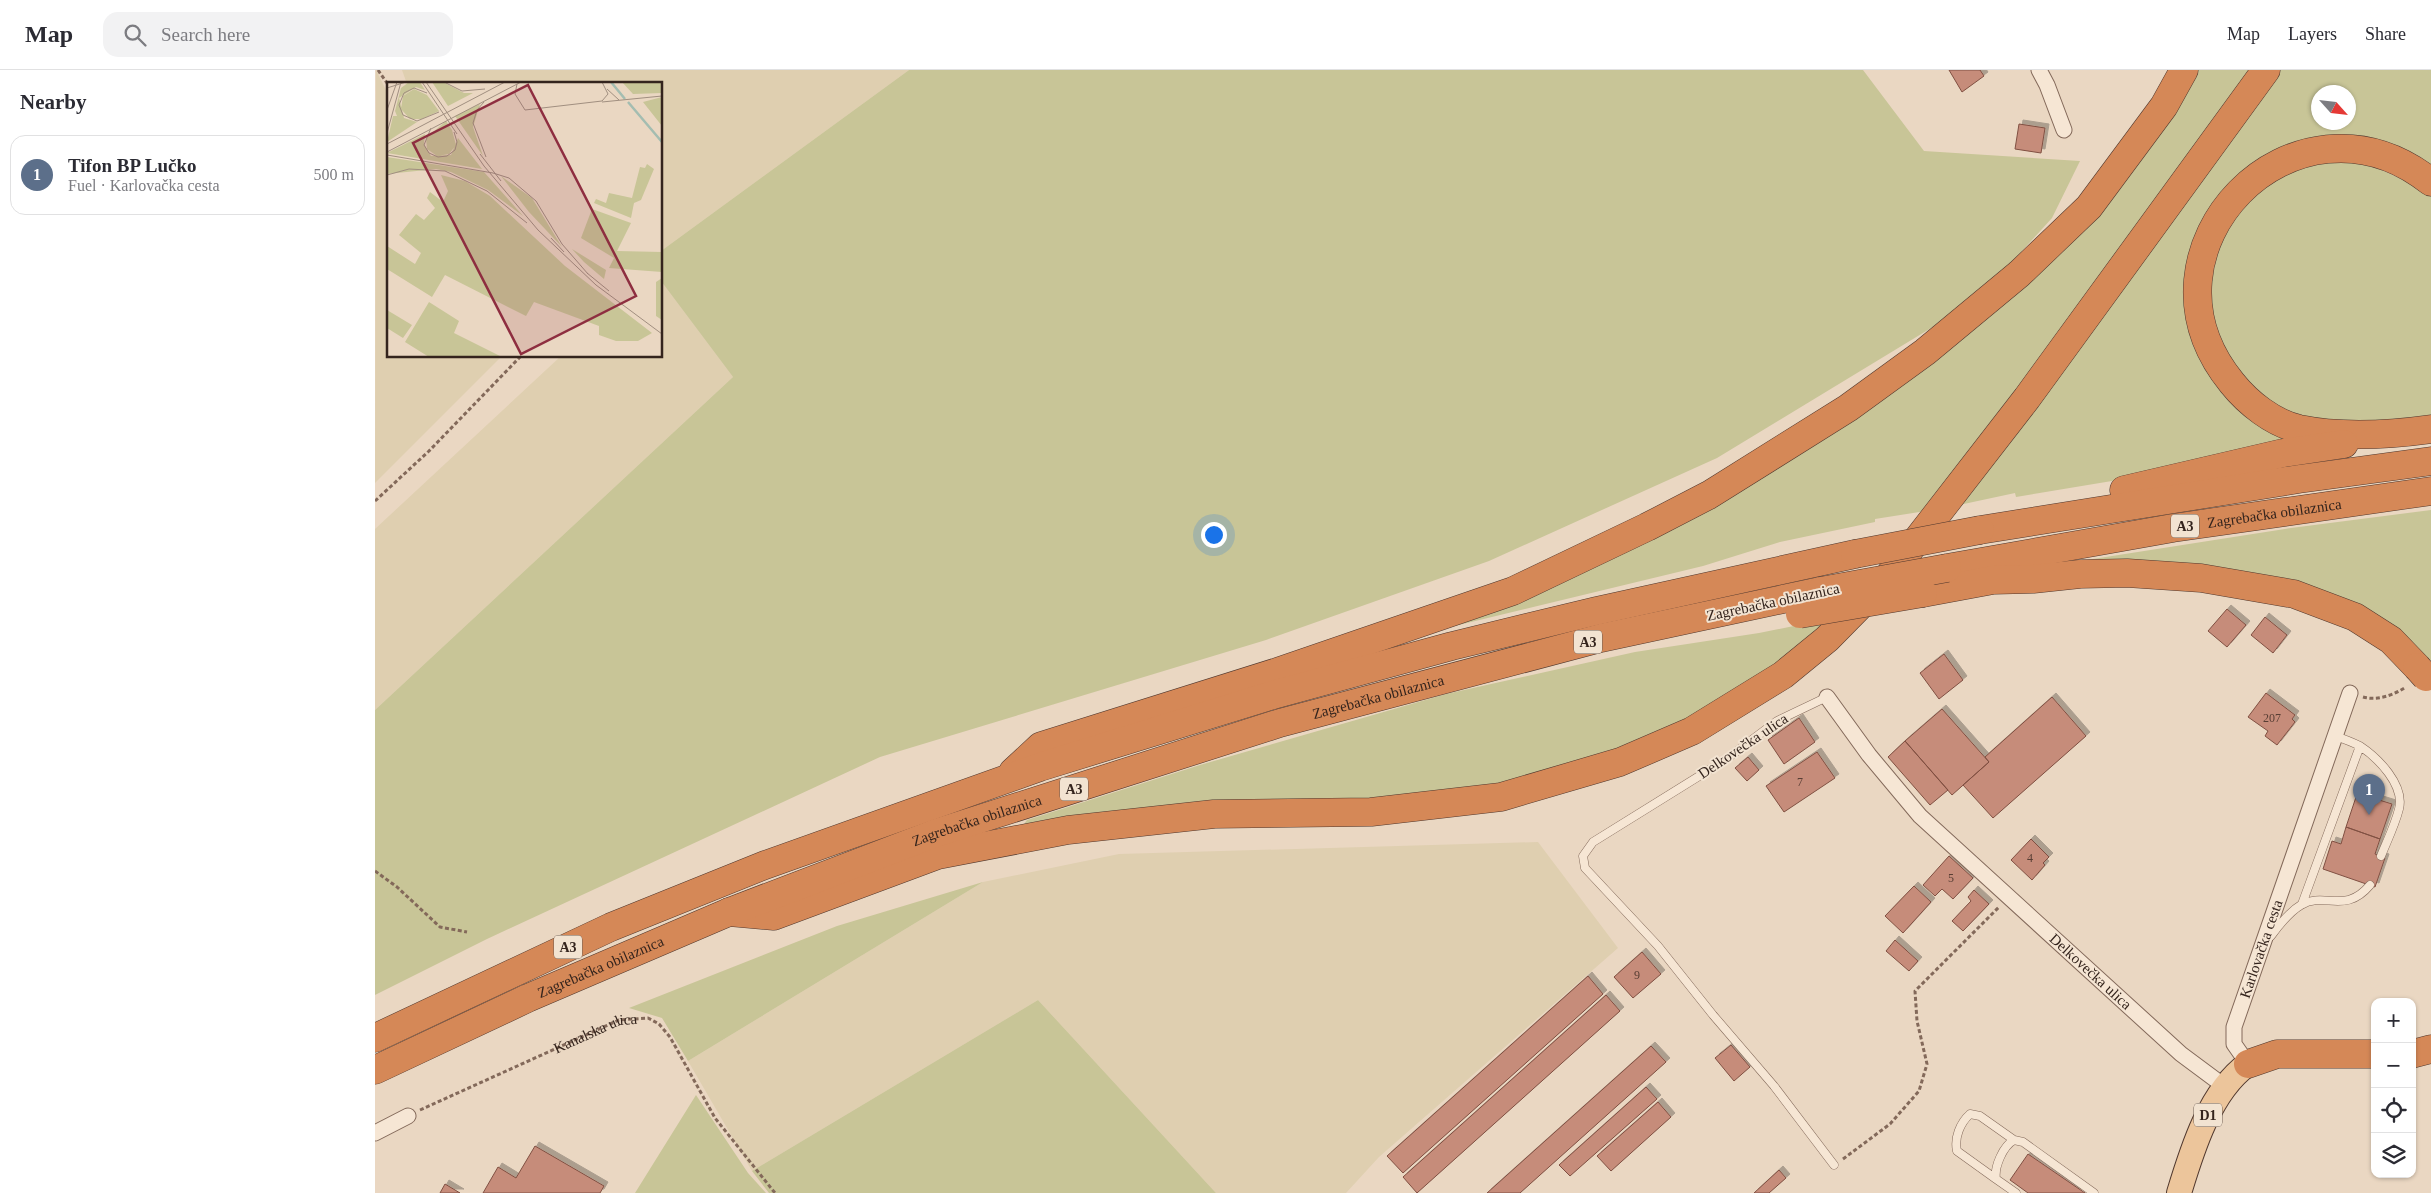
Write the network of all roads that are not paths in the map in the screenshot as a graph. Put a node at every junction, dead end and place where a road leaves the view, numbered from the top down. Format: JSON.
{"nodes":[{"id":1,"x":2039,"y":70,"type":"edge"},
{"id":2,"x":2184,"y":70,"type":"edge"},
{"id":3,"x":2266,"y":70,"type":"edge"},
{"id":4,"x":2064,"y":130,"type":"dead end"},
{"id":5,"x":2431,"y":182,"type":"edge"},
{"id":6,"x":2427,"y":430,"type":"edge"},
{"id":7,"x":2387,"y":435,"type":"junction"},
{"id":8,"x":2427,"y":462,"type":"edge"},
{"id":9,"x":2427,"y":491,"type":"edge"},
{"id":10,"x":1980,"y":530,"type":"junction"},
{"id":11,"x":1753,"y":606,"type":"junction"},
{"id":12,"x":2422,"y":677,"type":"edge"},
{"id":13,"x":2350,"y":693,"type":"road end"},
{"id":14,"x":1827,"y":697,"type":"joint"},
{"id":15,"x":2335,"y":736,"type":"junction"},
{"id":16,"x":2360,"y":746,"type":"junction"},
{"id":17,"x":1006,"y":779,"type":"junction"},
{"id":18,"x":2381,"y":856,"type":"dead end"},
{"id":19,"x":2370,"y":885,"type":"dead end"},
{"id":20,"x":2302,"y":904,"type":"junction"},
{"id":21,"x":729,"y":912,"type":"junction"},
{"id":22,"x":2263,"y":946,"type":"junction"},
{"id":23,"x":375,"y":1038,"type":"edge"},
{"id":24,"x":2431,"y":1049,"type":"edge"},
{"id":25,"x":2371,"y":1054,"type":"edge"},
{"id":26,"x":2416,"y":1054,"type":"edge"},
{"id":27,"x":2416,"y":1056,"type":"edge"},
{"id":28,"x":2431,"y":1060,"type":"edge"},
{"id":29,"x":2247,"y":1064,"type":"junction"},
{"id":30,"x":375,"y":1070,"type":"edge"},
{"id":31,"x":2224,"y":1086,"type":"junction"},
{"id":32,"x":408,"y":1116,"type":"road end"},
{"id":33,"x":375,"y":1134,"type":"edge"},
{"id":34,"x":2014,"y":1140,"type":"junction"},
{"id":35,"x":1834,"y":1165,"type":"road end"},
{"id":36,"x":1996,"y":1179,"type":"junction"},
{"id":37,"x":2016,"y":1193,"type":"edge"},
{"id":38,"x":2094,"y":1193,"type":"edge"},
{"id":39,"x":2179,"y":1193,"type":"edge"}],
"edges":[{"from":1,"to":4,"type":"street"},
{"from":2,"to":17,"type":"highway"},
{"from":3,"to":21,"type":"highway"},
{"from":5,"to":7,"type":"highway"},
{"from":6,"to":7,"type":"highway"},
{"from":7,"to":10,"type":"highway"},
{"from":8,"to":10,"type":"highway","name":"Zagrebačka obilaznica","number":"A3"},
{"from":9,"to":11,"type":"highway","name":"Zagrebačka obilaznica","number":"A3","bridge":true},
{"from":10,"to":17,"type":"highway","name":"Zagrebačka obilaznica","number":"A3","bridge":true},
{"from":11,"to":12,"type":"highway","bridge":true},
{"from":11,"to":21,"type":"highway","name":"Zagrebačka obilaznica","number":"A3"},
{"from":13,"to":15,"type":"street","name":"Karlovačka cesta"},
{"from":14,"to":31,"type":"street","name":"Delkovečka ulica"},
{"from":14,"to":35,"type":"lane","name":"Delkovečka ulica"},
{"from":15,"to":16,"type":"lane"},
{"from":15,"to":22,"type":"street","name":"Karlovačka cesta"},
{"from":16,"to":18,"type":"lane"},
{"from":16,"to":20,"type":"lane"},
{"from":17,"to":23,"type":"highway","name":"Zagrebačka obilaznica","number":"A3"},
{"from":19,"to":20,"type":"lane"},
{"from":20,"to":22,"type":"lane"},
{"from":21,"to":30,"type":"highway","name":"Zagrebačka obilaznica","number":"A3"},
{"from":22,"to":29,"type":"street","name":"Karlovačka cesta"},
{"from":24,"to":26,"type":"highway"},
{"from":25,"to":29,"type":"highway"},
{"from":27,"to":28,"type":"highway"},
{"from":29,"to":31,"type":"main road","number":"D1"},
{"from":31,"to":39,"type":"main road","number":"D1"},
{"from":32,"to":33,"type":"street"},
{"from":34,"to":36,"type":"lane"},
{"from":34,"to":36,"type":"lane"},
{"from":34,"to":38,"type":"lane"},
{"from":36,"to":37,"type":"lane"}]}
